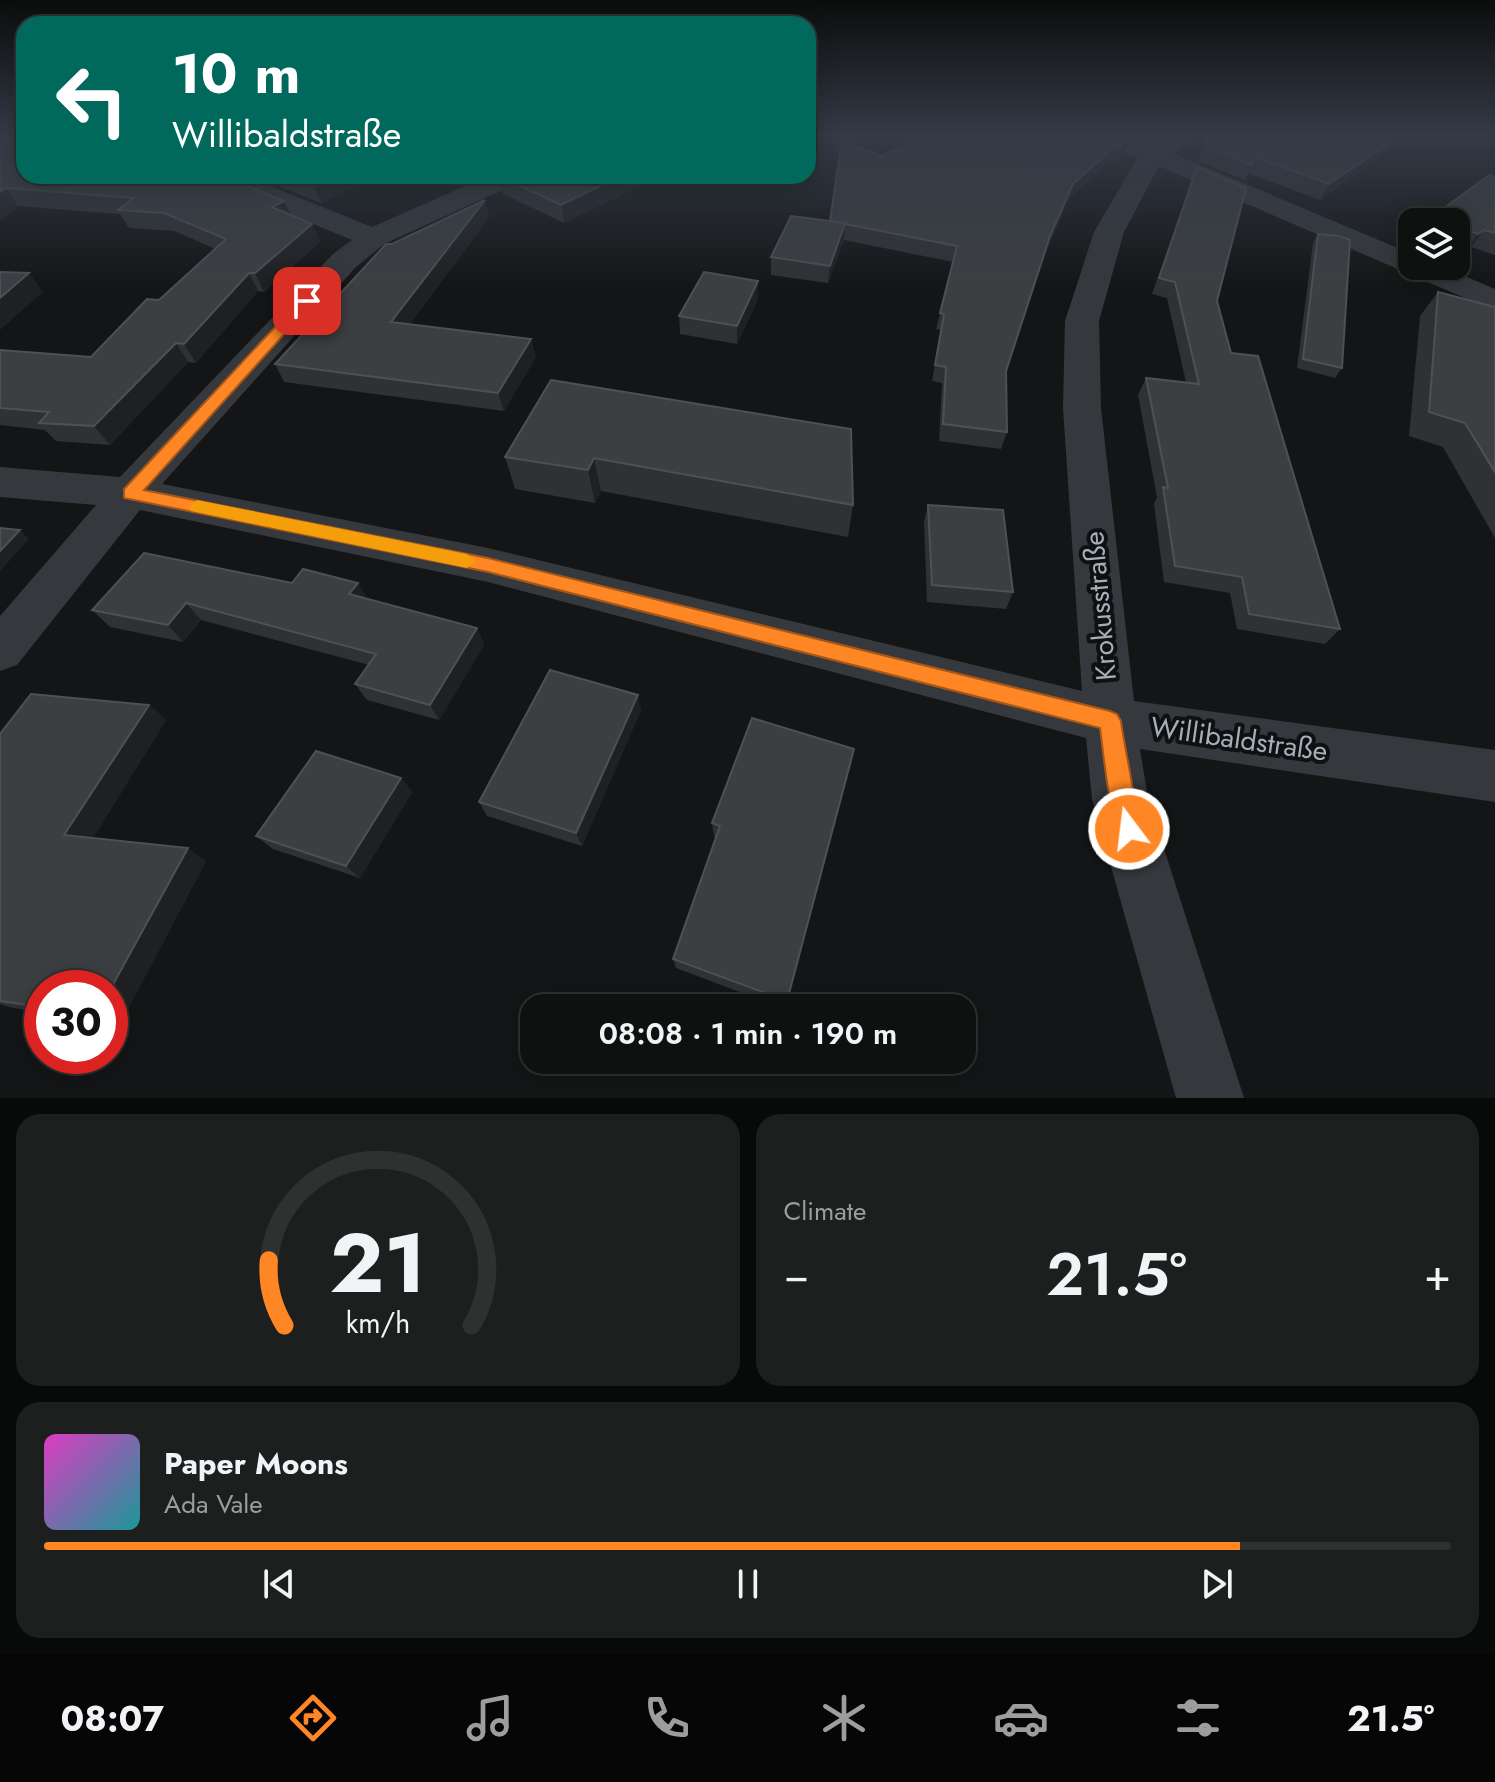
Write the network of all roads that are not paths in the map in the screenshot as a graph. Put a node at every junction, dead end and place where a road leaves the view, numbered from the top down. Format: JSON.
{"nodes":[{"id":1,"x":244,"y":185,"type":"edge"},
{"id":2,"x":490,"y":185,"type":"edge"},
{"id":3,"x":1135,"y":185,"type":"edge"},
{"id":4,"x":1226,"y":185,"type":"edge"},
{"id":5,"x":373,"y":238,"type":"junction"},
{"id":6,"x":1398,"y":260,"type":"edge"},
{"id":7,"x":1446,"y":280,"type":"edge"},
{"id":8,"x":1495,"y":301,"type":"edge"},
{"id":9,"x":0,"y":482,"type":"edge"},
{"id":10,"x":130,"y":493,"type":"junction"},
{"id":11,"x":0,"y":650,"type":"edge"},
{"id":12,"x":1110,"y":721,"type":"junction"},
{"id":13,"x":1495,"y":776,"type":"edge"},
{"id":14,"x":1210,"y":1098,"type":"edge"}],
"edges":[{"from":1,"to":5,"type":"street"},
{"from":2,"to":5,"type":"street"},
{"from":3,"to":12,"type":"street","name":"Krokusstraße"},
{"from":4,"to":6,"type":"street"},
{"from":5,"to":10,"type":"street"},
{"from":7,"to":8,"type":"street"},
{"from":9,"to":10,"type":"street","name":"Willibaldstraße"},
{"from":10,"to":11,"type":"street"},
{"from":10,"to":12,"type":"street","name":"Willibaldstraße"},
{"from":12,"to":13,"type":"street","name":"Willibaldstraße"},
{"from":12,"to":14,"type":"street","name":"Krokusstraße"}]}
